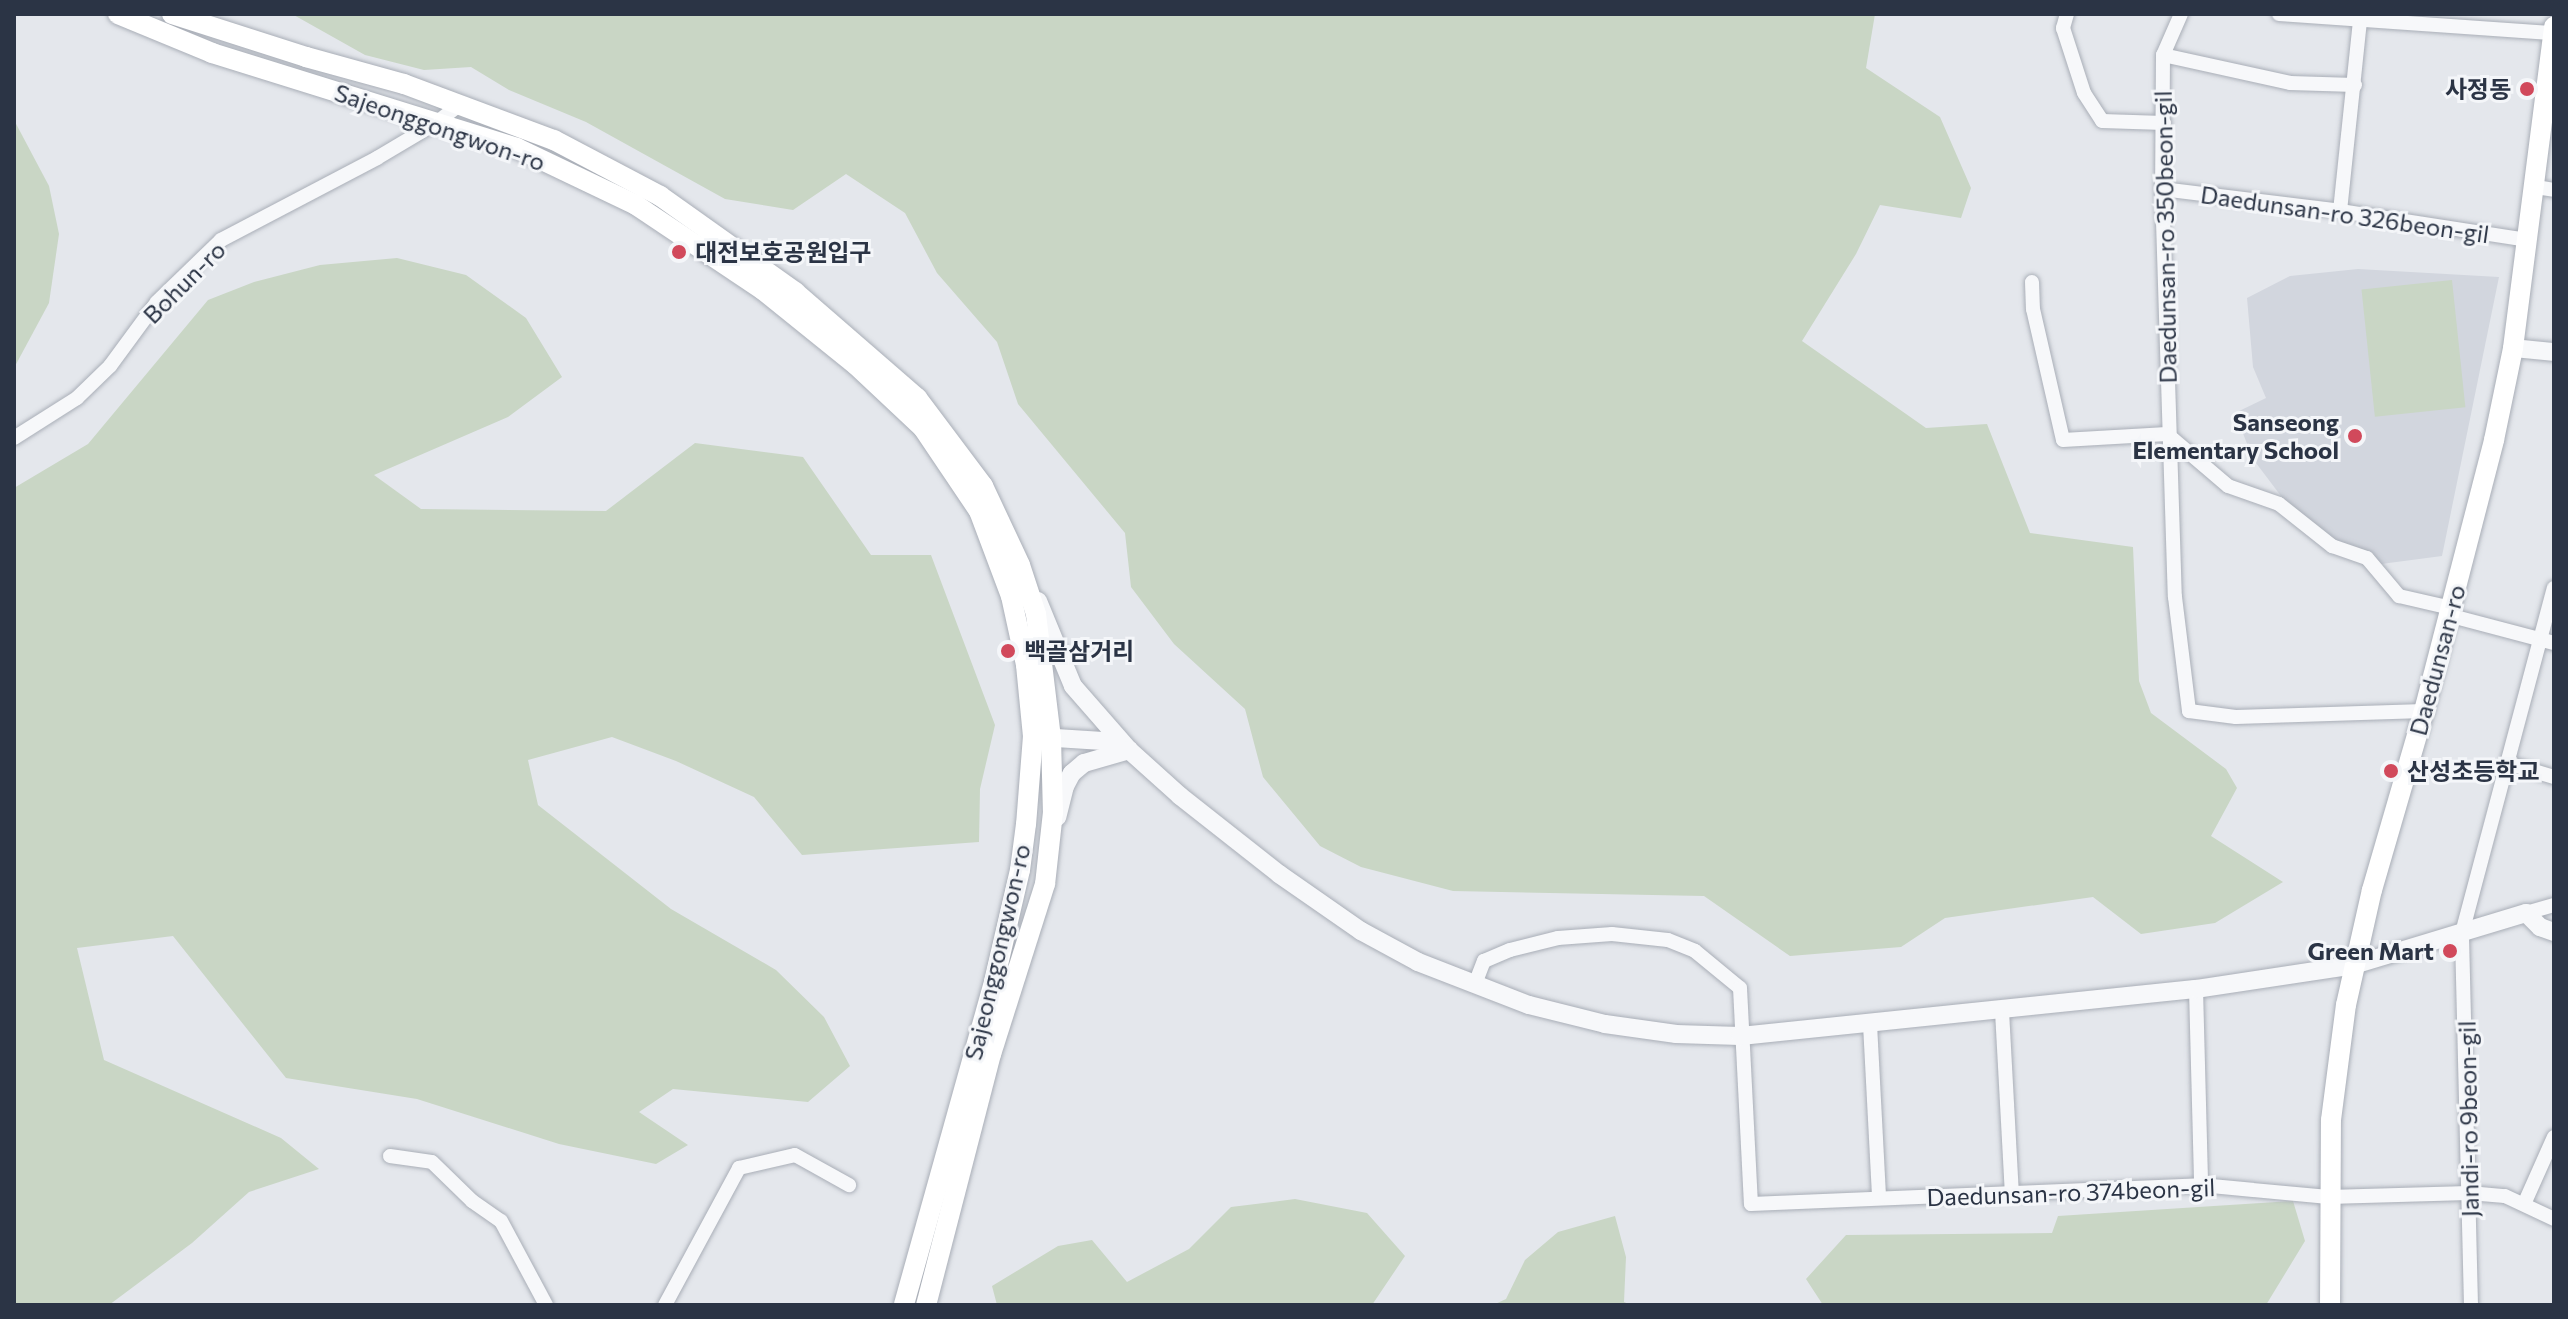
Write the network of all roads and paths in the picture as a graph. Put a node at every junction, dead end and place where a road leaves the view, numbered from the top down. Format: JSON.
{"nodes":[{"id":1,"x":118,"y":14,"type":"edge"},
{"id":2,"x":172,"y":14,"type":"edge"},
{"id":3,"x":2067,"y":14,"type":"edge"},
{"id":4,"x":2181,"y":14,"type":"edge"},
{"id":5,"x":2279,"y":14,"type":"edge"},
{"id":6,"x":2360,"y":20,"type":"junction"},
{"id":7,"x":2468,"y":20,"type":"edge"},
{"id":8,"x":2554,"y":30,"type":"edge"},
{"id":9,"x":2163,"y":55,"type":"junction"},
{"id":10,"x":2355,"y":85,"type":"junction"},
{"id":11,"x":459,"y":105,"type":"junction"},
{"id":12,"x":436,"y":123,"type":"junction"},
{"id":13,"x":2164,"y":123,"type":"junction"},
{"id":14,"x":2545,"y":188,"type":"edge"},
{"id":15,"x":2162,"y":189,"type":"junction"},
{"id":16,"x":2340,"y":211,"type":"junction"},
{"id":17,"x":2527,"y":240,"type":"junction"},
{"id":18,"x":2032,"y":282,"type":"dead end"},
{"id":19,"x":2513,"y":348,"type":"junction"},
{"id":20,"x":2554,"y":352,"type":"edge"},
{"id":21,"x":2167,"y":434,"type":"junction"},
{"id":22,"x":14,"y":438,"type":"edge"},
{"id":23,"x":1020,"y":565,"type":"junction"},
{"id":24,"x":2554,"y":588,"type":"edge"},
{"id":25,"x":2450,"y":612,"type":"junction"},
{"id":26,"x":2547,"y":640,"type":"edge"},
{"id":27,"x":2424,"y":711,"type":"junction"},
{"id":28,"x":1042,"y":737,"type":"junction"},
{"id":29,"x":1129,"y":750,"type":"junction"},
{"id":30,"x":2507,"y":763,"type":"junction"},
{"id":31,"x":2554,"y":777,"type":"edge"},
{"id":32,"x":1050,"y":855,"type":"junction"},
{"id":33,"x":2554,"y":905,"type":"edge"},
{"id":34,"x":2526,"y":913,"type":"junction"},
{"id":35,"x":2554,"y":932,"type":"edge"},
{"id":36,"x":2462,"y":933,"type":"junction"},
{"id":37,"x":2354,"y":965,"type":"junction"},
{"id":38,"x":1475,"y":984,"type":"junction"},
{"id":39,"x":2196,"y":989,"type":"junction"},
{"id":40,"x":2002,"y":1011,"type":"junction"},
{"id":41,"x":1870,"y":1024,"type":"junction"},
{"id":42,"x":1740,"y":1036,"type":"junction"},
{"id":43,"x":2554,"y":1137,"type":"edge"},
{"id":44,"x":390,"y":1156,"type":"dead end"},
{"id":45,"x":849,"y":1185,"type":"dead end"},
{"id":46,"x":2201,"y":1185,"type":"junction"},
{"id":47,"x":2012,"y":1193,"type":"junction"},
{"id":48,"x":2469,"y":1193,"type":"junction"},
{"id":49,"x":2328,"y":1197,"type":"junction"},
{"id":50,"x":1879,"y":1198,"type":"junction"},
{"id":51,"x":2525,"y":1202,"type":"junction"},
{"id":52,"x":2554,"y":1219,"type":"edge"},
{"id":53,"x":546,"y":1305,"type":"edge"},
{"id":54,"x":665,"y":1305,"type":"edge"},
{"id":55,"x":904,"y":1305,"type":"edge"},
{"id":56,"x":926,"y":1305,"type":"edge"},
{"id":57,"x":2330,"y":1305,"type":"edge"},
{"id":58,"x":2471,"y":1305,"type":"edge"}],
"edges":[{"from":1,"to":12,"type":"main road","name":"Sajeonggongwon-ro"},
{"from":2,"to":11,"type":"main road","name":"Sajeonggongwon-ro"},
{"from":3,"to":13,"type":"street"},
{"from":4,"to":9,"type":"street","name":"Daedunsan-ro 350beon-gil"},
{"from":5,"to":6,"type":"street"},
{"from":6,"to":7,"type":"street"},
{"from":6,"to":10,"type":"street"},
{"from":7,"to":8,"type":"street"},
{"from":8,"to":14,"type":"main road","name":"Daedunsan-ro"},
{"from":9,"to":10,"type":"street","name":"Daedunsan-ro 350beon-gil"},
{"from":9,"to":13,"type":"street","name":"Daedunsan-ro 350beon-gil"},
{"from":10,"to":16,"type":"street"},
{"from":11,"to":12,"type":"street","name":"Bohun-ro"},
{"from":11,"to":23,"type":"main road","name":"Sajeonggongwon-ro"},
{"from":12,"to":22,"type":"street","name":"Bohun-ro"},
{"from":12,"to":28,"type":"main road","name":"Sajeonggongwon-ro"},
{"from":13,"to":15,"type":"street","name":"Daedunsan-ro 350beon-gil"},
{"from":14,"to":17,"type":"main road","name":"Daedunsan-ro"},
{"from":15,"to":16,"type":"street","name":"Daedunsan-ro 326beon-gil"},
{"from":15,"to":21,"type":"street","name":"Daedunsan-ro 350beon-gil"},
{"from":16,"to":17,"type":"street","name":"Daedunsan-ro 326beon-gil"},
{"from":17,"to":19,"type":"main road","name":"Daedunsan-ro"},
{"from":18,"to":21,"type":"street"},
{"from":19,"to":20,"type":"street"},
{"from":19,"to":25,"type":"main road","name":"Daedunsan-ro"},
{"from":21,"to":25,"type":"street"},
{"from":21,"to":27,"type":"street","name":"Daedunsan-ro 350beon-gil"},
{"from":23,"to":28,"type":"main road","name":"Sajeonggongwon-ro"},
{"from":23,"to":29,"type":"street"},
{"from":24,"to":26,"type":"street","name":"Jandi-ro 9beon-gil"},
{"from":25,"to":26,"type":"street"},
{"from":25,"to":27,"type":"main road","name":"Daedunsan-ro"},
{"from":26,"to":30,"type":"street","name":"Jandi-ro 9beon-gil"},
{"from":27,"to":37,"type":"main road","name":"Daedunsan-ro"},
{"from":28,"to":29,"type":"street"},
{"from":28,"to":32,"type":"main road","name":"Sajeonggongwon-ro"},
{"from":28,"to":55,"type":"main road","name":"Sajeonggongwon-ro"},
{"from":29,"to":32,"type":"street"},
{"from":29,"to":38,"type":"street"},
{"from":30,"to":31,"type":"street"},
{"from":30,"to":36,"type":"street","name":"Jandi-ro 9beon-gil"},
{"from":32,"to":56,"type":"main road","name":"Sajeonggongwon-ro"},
{"from":33,"to":34,"type":"street"},
{"from":34,"to":35,"type":"street"},
{"from":34,"to":36,"type":"street"},
{"from":36,"to":37,"type":"street"},
{"from":36,"to":48,"type":"street","name":"Jandi-ro 9beon-gil"},
{"from":37,"to":39,"type":"street"},
{"from":37,"to":49,"type":"main road","name":"Daedunsan-ro"},
{"from":38,"to":42,"type":"street"},
{"from":38,"to":42,"type":"street"},
{"from":39,"to":40,"type":"street"},
{"from":39,"to":46,"type":"street"},
{"from":40,"to":41,"type":"street"},
{"from":40,"to":47,"type":"street"},
{"from":41,"to":42,"type":"street"},
{"from":41,"to":50,"type":"street"},
{"from":42,"to":50,"type":"street","name":"Daedunsan-ro 374beon-gil"},
{"from":43,"to":51,"type":"street"},
{"from":44,"to":53,"type":"street"},
{"from":45,"to":54,"type":"street"},
{"from":46,"to":47,"type":"street","name":"Daedunsan-ro 374beon-gil"},
{"from":46,"to":49,"type":"street","name":"Daedunsan-ro 374beon-gil"},
{"from":47,"to":50,"type":"street","name":"Daedunsan-ro 374beon-gil"},
{"from":48,"to":49,"type":"street","name":"Daedunsan-ro 374beon-gil"},
{"from":48,"to":51,"type":"street","name":"Daedunsan-ro 374beon-gil"},
{"from":48,"to":58,"type":"street","name":"Jandi-ro 9beon-gil"},
{"from":49,"to":57,"type":"main road","name":"Daedunsan-ro"},
{"from":51,"to":52,"type":"street","name":"Daedunsan-ro 374beon-gil"}]}
